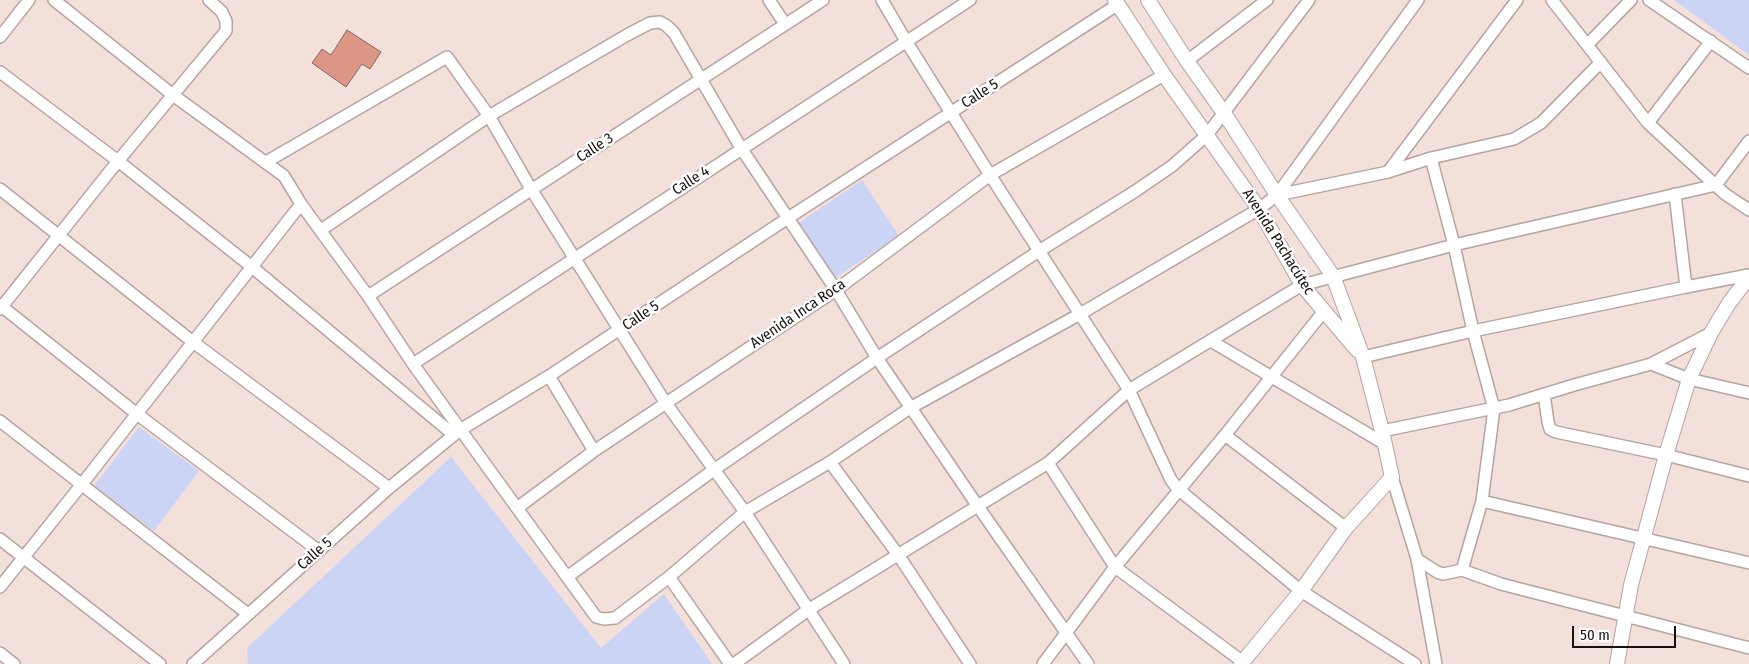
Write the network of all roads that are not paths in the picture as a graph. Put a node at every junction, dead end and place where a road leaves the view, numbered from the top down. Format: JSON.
{"nodes":[{"id":1,"x":29,"y":0,"type":"edge"},
{"id":2,"x":54,"y":0,"type":"edge"},
{"id":3,"x":208,"y":0,"type":"edge"},
{"id":4,"x":769,"y":0,"type":"edge"},
{"id":5,"x":823,"y":0,"type":"edge"},
{"id":6,"x":882,"y":0,"type":"edge"},
{"id":7,"x":970,"y":0,"type":"edge"},
{"id":8,"x":1148,"y":0,"type":"edge"},
{"id":9,"x":1267,"y":0,"type":"edge"},
{"id":10,"x":1309,"y":0,"type":"edge"},
{"id":11,"x":1418,"y":0,"type":"edge"},
{"id":12,"x":1517,"y":0,"type":"edge"},
{"id":13,"x":1552,"y":0,"type":"edge"},
{"id":14,"x":1631,"y":0,"type":"edge"},
{"id":15,"x":1649,"y":0,"type":"edge"},
{"id":16,"x":1116,"y":2,"type":"edge"},
{"id":17,"x":785,"y":24,"type":"junction"},
{"id":18,"x":0,"y":37,"type":"edge"},
{"id":19,"x":1711,"y":41,"type":"junction"},
{"id":20,"x":906,"y":42,"type":"junction"},
{"id":21,"x":1588,"y":44,"type":"junction"},
{"id":22,"x":1187,"y":61,"type":"junction"},
{"id":23,"x":1601,"y":62,"type":"junction"},
{"id":24,"x":1749,"y":68,"type":"edge"},
{"id":25,"x":0,"y":72,"type":"edge"},
{"id":26,"x":1164,"y":75,"type":"junction"},
{"id":27,"x":700,"y":80,"type":"junction"},
{"id":28,"x":174,"y":95,"type":"junction"},
{"id":29,"x":951,"y":112,"type":"junction"},
{"id":30,"x":1224,"y":113,"type":"junction"},
{"id":31,"x":489,"y":116,"type":"junction"},
{"id":32,"x":1648,"y":123,"type":"junction"},
{"id":33,"x":1207,"y":135,"type":"junction"},
{"id":34,"x":1749,"y":141,"type":"edge"},
{"id":35,"x":741,"y":148,"type":"junction"},
{"id":36,"x":1431,"y":158,"type":"junction"},
{"id":37,"x":118,"y":161,"type":"junction"},
{"id":38,"x":266,"y":162,"type":"junction"},
{"id":39,"x":1388,"y":172,"type":"junction"},
{"id":40,"x":990,"y":175,"type":"junction"},
{"id":41,"x":1716,"y":185,"type":"junction"},
{"id":42,"x":0,"y":189,"type":"edge"},
{"id":43,"x":531,"y":190,"type":"junction"},
{"id":44,"x":1674,"y":194,"type":"junction"},
{"id":45,"x":1278,"y":195,"type":"junction"},
{"id":46,"x":301,"y":204,"type":"junction"},
{"id":47,"x":1259,"y":209,"type":"junction"},
{"id":48,"x":1749,"y":210,"type":"edge"},
{"id":49,"x":788,"y":218,"type":"junction"},
{"id":50,"x":321,"y":230,"type":"junction"},
{"id":51,"x":59,"y":235,"type":"junction"},
{"id":52,"x":1454,"y":245,"type":"junction"},
{"id":53,"x":1039,"y":251,"type":"junction"},
{"id":54,"x":575,"y":257,"type":"junction"},
{"id":55,"x":252,"y":267,"type":"junction"},
{"id":56,"x":1333,"y":276,"type":"junction"},
{"id":57,"x":1749,"y":276,"type":"edge"},
{"id":58,"x":1302,"y":285,"type":"junction"},
{"id":59,"x":1686,"y":287,"type":"junction"},
{"id":60,"x":836,"y":290,"type":"junction"},
{"id":61,"x":368,"y":296,"type":"junction"},
{"id":62,"x":1,"y":307,"type":"edge"},
{"id":63,"x":1324,"y":311,"type":"junction"},
{"id":64,"x":1080,"y":314,"type":"junction"},
{"id":65,"x":620,"y":330,"type":"junction"},
{"id":66,"x":1473,"y":332,"type":"junction"},
{"id":67,"x":1711,"y":333,"type":"junction"},
{"id":68,"x":1211,"y":340,"type":"junction"},
{"id":69,"x":194,"y":342,"type":"junction"},
{"id":70,"x":1363,"y":357,"type":"junction"},
{"id":71,"x":876,"y":358,"type":"junction"},
{"id":72,"x":413,"y":364,"type":"junction"},
{"id":73,"x":1651,"y":364,"type":"junction"},
{"id":74,"x":549,"y":376,"type":"junction"},
{"id":75,"x":1271,"y":376,"type":"junction"},
{"id":76,"x":1690,"y":379,"type":"junction"},
{"id":77,"x":1129,"y":390,"type":"junction"},
{"id":78,"x":1749,"y":393,"type":"edge"},
{"id":79,"x":1544,"y":394,"type":"junction"},
{"id":80,"x":665,"y":402,"type":"junction"},
{"id":81,"x":910,"y":408,"type":"junction"},
{"id":82,"x":1494,"y":409,"type":"junction"},
{"id":83,"x":137,"y":414,"type":"junction"},
{"id":84,"x":0,"y":421,"type":"edge"},
{"id":85,"x":457,"y":433,"type":"junction"},
{"id":86,"x":1225,"y":435,"type":"junction"},
{"id":87,"x":1384,"y":438,"type":"junction"},
{"id":88,"x":594,"y":451,"type":"junction"},
{"id":89,"x":1666,"y":455,"type":"junction"},
{"id":90,"x":830,"y":462,"type":"junction"},
{"id":91,"x":1048,"y":463,"type":"junction"},
{"id":92,"x":715,"y":469,"type":"junction"},
{"id":93,"x":1749,"y":476,"type":"edge"},
{"id":94,"x":1392,"y":477,"type":"junction"},
{"id":95,"x":82,"y":484,"type":"junction"},
{"id":96,"x":389,"y":488,"type":"junction"},
{"id":97,"x":1178,"y":489,"type":"junction"},
{"id":98,"x":1482,"y":501,"type":"junction"},
{"id":99,"x":977,"y":505,"type":"junction"},
{"id":100,"x":517,"y":508,"type":"junction"},
{"id":101,"x":745,"y":512,"type":"junction"},
{"id":102,"x":1346,"y":528,"type":"junction"},
{"id":103,"x":0,"y":539,"type":"edge"},
{"id":104,"x":1644,"y":539,"type":"junction"},
{"id":105,"x":319,"y":551,"type":"junction"},
{"id":106,"x":899,"y":556,"type":"junction"},
{"id":107,"x":24,"y":557,"type":"junction"},
{"id":108,"x":1417,"y":559,"type":"junction"},
{"id":109,"x":1749,"y":563,"type":"edge"},
{"id":110,"x":1115,"y":567,"type":"junction"},
{"id":111,"x":1462,"y":570,"type":"junction"},
{"id":112,"x":567,"y":577,"type":"junction"},
{"id":113,"x":669,"y":577,"type":"junction"},
{"id":114,"x":0,"y":587,"type":"edge"},
{"id":115,"x":1301,"y":591,"type":"junction"},
{"id":116,"x":808,"y":610,"type":"junction"},
{"id":117,"x":248,"y":614,"type":"junction"},
{"id":118,"x":1625,"y":616,"type":"junction"},
{"id":119,"x":1066,"y":633,"type":"junction"},
{"id":120,"x":1749,"y":648,"type":"edge"},
{"id":121,"x":0,"y":653,"type":"edge"},
{"id":122,"x":1243,"y":663,"type":"edge"},
{"id":123,"x":14,"y":664,"type":"edge"},
{"id":124,"x":160,"y":664,"type":"edge"},
{"id":125,"x":193,"y":664,"type":"edge"},
{"id":126,"x":730,"y":664,"type":"edge"},
{"id":127,"x":734,"y":664,"type":"edge"},
{"id":128,"x":844,"y":664,"type":"edge"},
{"id":129,"x":970,"y":664,"type":"edge"},
{"id":130,"x":1043,"y":664,"type":"edge"},
{"id":131,"x":1088,"y":664,"type":"edge"},
{"id":132,"x":1415,"y":664,"type":"edge"},
{"id":133,"x":1436,"y":664,"type":"edge"},
{"id":134,"x":1617,"y":664,"type":"edge"}],
"edges":[{"from":1,"to":18,"type":"street"},
{"from":2,"to":28,"type":"street"},
{"from":3,"to":28,"type":"street"},
{"from":4,"to":17,"type":"street"},
{"from":5,"to":17,"type":"street","name":"Calle 3"},
{"from":6,"to":20,"type":"street"},
{"from":7,"to":20,"type":"street","name":"Calle 4"},
{"from":8,"to":22,"type":"street","name":"Avenida Pachacútec"},
{"from":9,"to":22,"type":"street"},
{"from":10,"to":30,"type":"street"},
{"from":11,"to":45,"type":"street"},
{"from":12,"to":39,"type":"street"},
{"from":13,"to":21,"type":"street"},
{"from":14,"to":21,"type":"street"},
{"from":15,"to":19,"type":"street"},
{"from":16,"to":26,"type":"street","name":"Avenida Pachacútec"},
{"from":16,"to":29,"type":"street","name":"Calle 5"},
{"from":17,"to":27,"type":"street","name":"Calle 3"},
{"from":19,"to":24,"type":"street"},
{"from":19,"to":32,"type":"street"},
{"from":20,"to":29,"type":"street"},
{"from":20,"to":35,"type":"street","name":"Calle 4"},
{"from":21,"to":23,"type":"street"},
{"from":22,"to":30,"type":"street","name":"Avenida Pachacútec"},
{"from":23,"to":32,"type":"street"},
{"from":23,"to":36,"type":"street"},
{"from":25,"to":37,"type":"street"},
{"from":26,"to":33,"type":"street","name":"Avenida Pachacútec"},
{"from":26,"to":40,"type":"street","name":"Avenida Inca Roca"},
{"from":27,"to":31,"type":"street"},
{"from":27,"to":35,"type":"street"},
{"from":27,"to":43,"type":"street","name":"Calle 3"},
{"from":28,"to":37,"type":"street"},
{"from":28,"to":38,"type":"street"},
{"from":29,"to":40,"type":"street"},
{"from":29,"to":49,"type":"street","name":"Calle 5"},
{"from":30,"to":33,"type":"street"},
{"from":30,"to":45,"type":"street","name":"Avenida Pachacútec"},
{"from":31,"to":38,"type":"street"},
{"from":31,"to":43,"type":"street"},
{"from":31,"to":50,"type":"street"},
{"from":32,"to":41,"type":"street"},
{"from":33,"to":47,"type":"street","name":"Avenida Pachacútec"},
{"from":33,"to":53,"type":"street"},
{"from":34,"to":41,"type":"street"},
{"from":35,"to":49,"type":"street"},
{"from":35,"to":54,"type":"street","name":"Calle 4"},
{"from":36,"to":39,"type":"street"},
{"from":36,"to":52,"type":"street"},
{"from":37,"to":51,"type":"street"},
{"from":37,"to":55,"type":"street"},
{"from":38,"to":46,"type":"street"},
{"from":39,"to":45,"type":"street"},
{"from":40,"to":53,"type":"street"},
{"from":40,"to":60,"type":"street","name":"Avenida Inca Roca"},
{"from":41,"to":44,"type":"street"},
{"from":41,"to":48,"type":"street"},
{"from":42,"to":51,"type":"street"},
{"from":43,"to":54,"type":"street"},
{"from":43,"to":61,"type":"street","name":"Calle 3"},
{"from":44,"to":52,"type":"street"},
{"from":44,"to":59,"type":"street"},
{"from":45,"to":47,"type":"street"},
{"from":45,"to":56,"type":"street","name":"Avenida Pachacútec"},
{"from":46,"to":50,"type":"street"},
{"from":46,"to":55,"type":"street"},
{"from":47,"to":58,"type":"street","name":"Avenida Pachacútec"},
{"from":47,"to":64,"type":"street"},
{"from":49,"to":60,"type":"street"},
{"from":49,"to":65,"type":"street","name":"Calle 5"},
{"from":50,"to":61,"type":"street"},
{"from":51,"to":62,"type":"street"},
{"from":51,"to":69,"type":"street"},
{"from":52,"to":56,"type":"street"},
{"from":52,"to":66,"type":"street"},
{"from":53,"to":64,"type":"street"},
{"from":53,"to":71,"type":"street"},
{"from":54,"to":65,"type":"street"},
{"from":54,"to":72,"type":"street","name":"Calle 4"},
{"from":55,"to":69,"type":"street"},
{"from":55,"to":85,"type":"street"},
{"from":56,"to":58,"type":"street"},
{"from":56,"to":70,"type":"street","name":"Avenida Pachacútec"},
{"from":57,"to":59,"type":"street"},
{"from":57,"to":67,"type":"street"},
{"from":58,"to":63,"type":"street","name":"Avenida Pachacútec"},
{"from":58,"to":68,"type":"street"},
{"from":59,"to":66,"type":"street"},
{"from":60,"to":71,"type":"street"},
{"from":60,"to":80,"type":"street","name":"Avenida Inca Roca"},
{"from":61,"to":72,"type":"street"},
{"from":62,"to":83,"type":"street"},
{"from":63,"to":70,"type":"street","name":"Avenida Pachacútec"},
{"from":63,"to":75,"type":"street"},
{"from":64,"to":77,"type":"street"},
{"from":64,"to":81,"type":"street"},
{"from":65,"to":74,"type":"street","name":"Calle 5"},
{"from":65,"to":80,"type":"street"},
{"from":66,"to":70,"type":"street"},
{"from":66,"to":82,"type":"street"},
{"from":67,"to":73,"type":"street"},
{"from":67,"to":76,"type":"street"},
{"from":68,"to":75,"type":"street"},
{"from":68,"to":77,"type":"street"},
{"from":69,"to":83,"type":"street"},
{"from":69,"to":96,"type":"street"},
{"from":70,"to":87,"type":"street"},
{"from":71,"to":81,"type":"street"},
{"from":71,"to":92,"type":"street"},
{"from":72,"to":85,"type":"street"},
{"from":73,"to":76,"type":"street"},
{"from":73,"to":79,"type":"street"},
{"from":74,"to":85,"type":"street","name":"Calle 5"},
{"from":74,"to":88,"type":"street"},
{"from":75,"to":86,"type":"street"},
{"from":75,"to":87,"type":"street"},
{"from":76,"to":78,"type":"street"},
{"from":76,"to":89,"type":"street"},
{"from":77,"to":91,"type":"street"},
{"from":77,"to":97,"type":"street"},
{"from":79,"to":82,"type":"street"},
{"from":79,"to":89,"type":"street"},
{"from":80,"to":88,"type":"street","name":"Avenida Inca Roca"},
{"from":80,"to":92,"type":"street"},
{"from":81,"to":90,"type":"street"},
{"from":81,"to":99,"type":"street"},
{"from":82,"to":87,"type":"street"},
{"from":82,"to":98,"type":"street"},
{"from":83,"to":95,"type":"street"},
{"from":83,"to":105,"type":"street"},
{"from":84,"to":95,"type":"street"},
{"from":85,"to":96,"type":"street","name":"Calle 5"},
{"from":85,"to":100,"type":"street"},
{"from":86,"to":97,"type":"street"},
{"from":86,"to":102,"type":"street"},
{"from":87,"to":94,"type":"street"},
{"from":88,"to":100,"type":"street","name":"Avenida Inca Roca"},
{"from":89,"to":93,"type":"street"},
{"from":89,"to":104,"type":"street"},
{"from":90,"to":101,"type":"street"},
{"from":90,"to":106,"type":"street"},
{"from":91,"to":99,"type":"street"},
{"from":91,"to":110,"type":"street"},
{"from":92,"to":101,"type":"street"},
{"from":92,"to":112,"type":"street"},
{"from":94,"to":102,"type":"street"},
{"from":94,"to":108,"type":"street"},
{"from":95,"to":107,"type":"street"},
{"from":95,"to":117,"type":"street"},
{"from":96,"to":105,"type":"street","name":"Calle 5"},
{"from":97,"to":110,"type":"street"},
{"from":97,"to":115,"type":"street"},
{"from":98,"to":104,"type":"street"},
{"from":98,"to":111,"type":"street"},
{"from":99,"to":106,"type":"street"},
{"from":99,"to":119,"type":"street"},
{"from":100,"to":112,"type":"street"},
{"from":101,"to":113,"type":"street"},
{"from":101,"to":116,"type":"street"},
{"from":102,"to":115,"type":"street"},
{"from":103,"to":107,"type":"street"},
{"from":104,"to":109,"type":"street"},
{"from":104,"to":118,"type":"street"},
{"from":105,"to":117,"type":"street","name":"Calle 5"},
{"from":106,"to":116,"type":"street"},
{"from":106,"to":129,"type":"street"},
{"from":107,"to":114,"type":"street"},
{"from":107,"to":124,"type":"street"},
{"from":108,"to":111,"type":"street"},
{"from":108,"to":133,"type":"street"},
{"from":110,"to":119,"type":"street"},
{"from":110,"to":122,"type":"street"},
{"from":111,"to":118,"type":"street"},
{"from":112,"to":113,"type":"street"},
{"from":113,"to":126,"type":"street"},
{"from":115,"to":122,"type":"street"},
{"from":115,"to":132,"type":"street"},
{"from":116,"to":127,"type":"street"},
{"from":116,"to":128,"type":"street"},
{"from":117,"to":125,"type":"street","name":"Calle 5"},
{"from":118,"to":120,"type":"street"},
{"from":118,"to":134,"type":"street"},
{"from":119,"to":130,"type":"street"},
{"from":119,"to":131,"type":"street"},
{"from":121,"to":123,"type":"street"}]}
